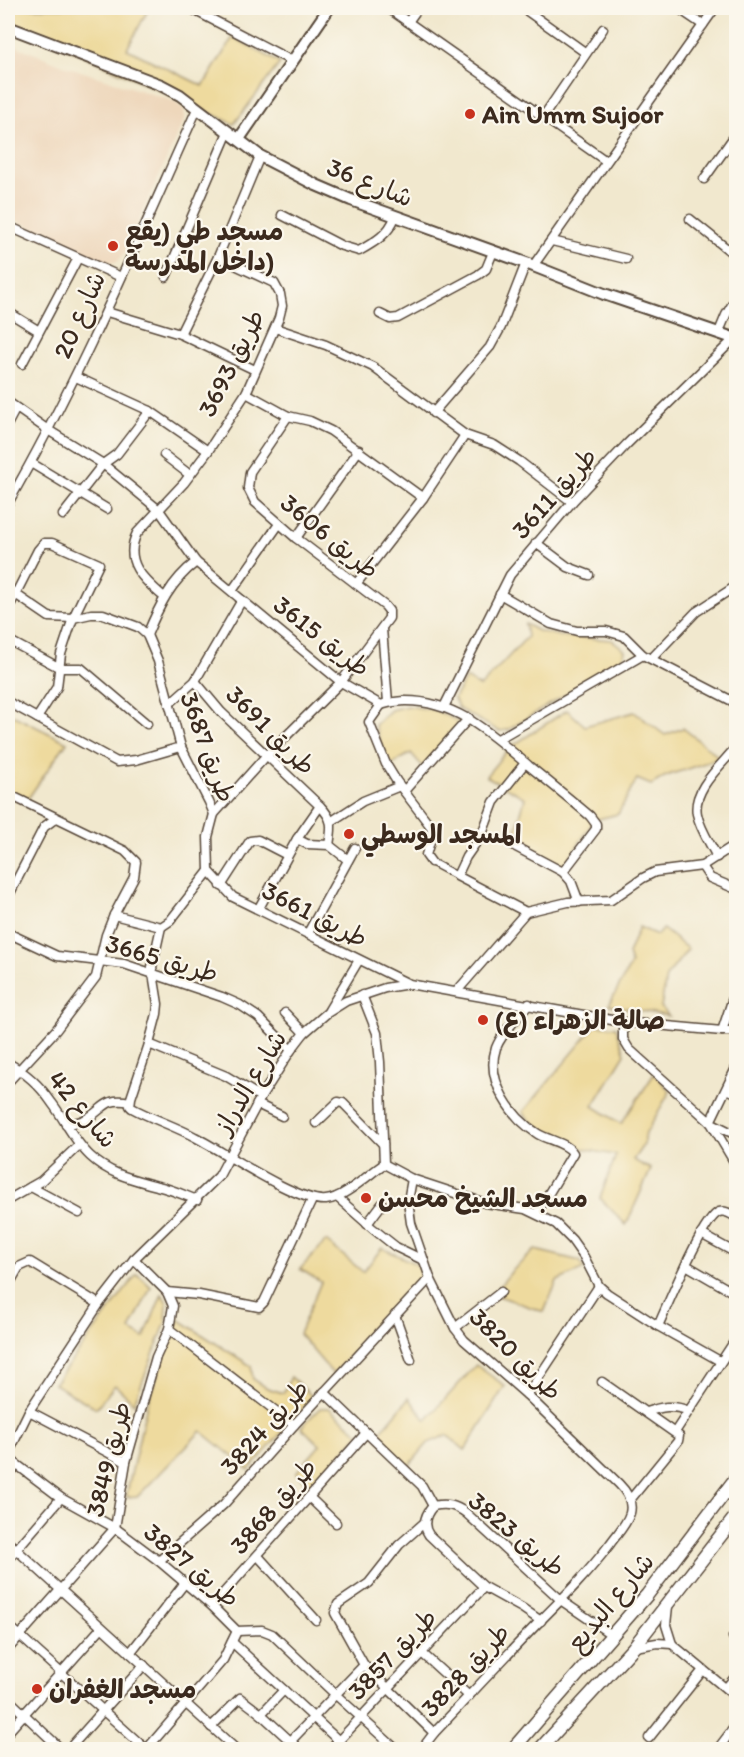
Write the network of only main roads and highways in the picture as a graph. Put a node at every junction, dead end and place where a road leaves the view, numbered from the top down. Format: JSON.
{"nodes":[{"id":1,"x":736,"y":1478,"type":"edge"},
{"id":2,"x":736,"y":1516,"type":"edge"},
{"id":3,"x":512,"y":1749,"type":"edge"},
{"id":4,"x":539,"y":1749,"type":"edge"}],
"edges":[{"from":1,"to":3,"type":"main road","name":"شارع البديع"},
{"from":2,"to":4,"type":"main road","name":"شارع البديع"}]}
